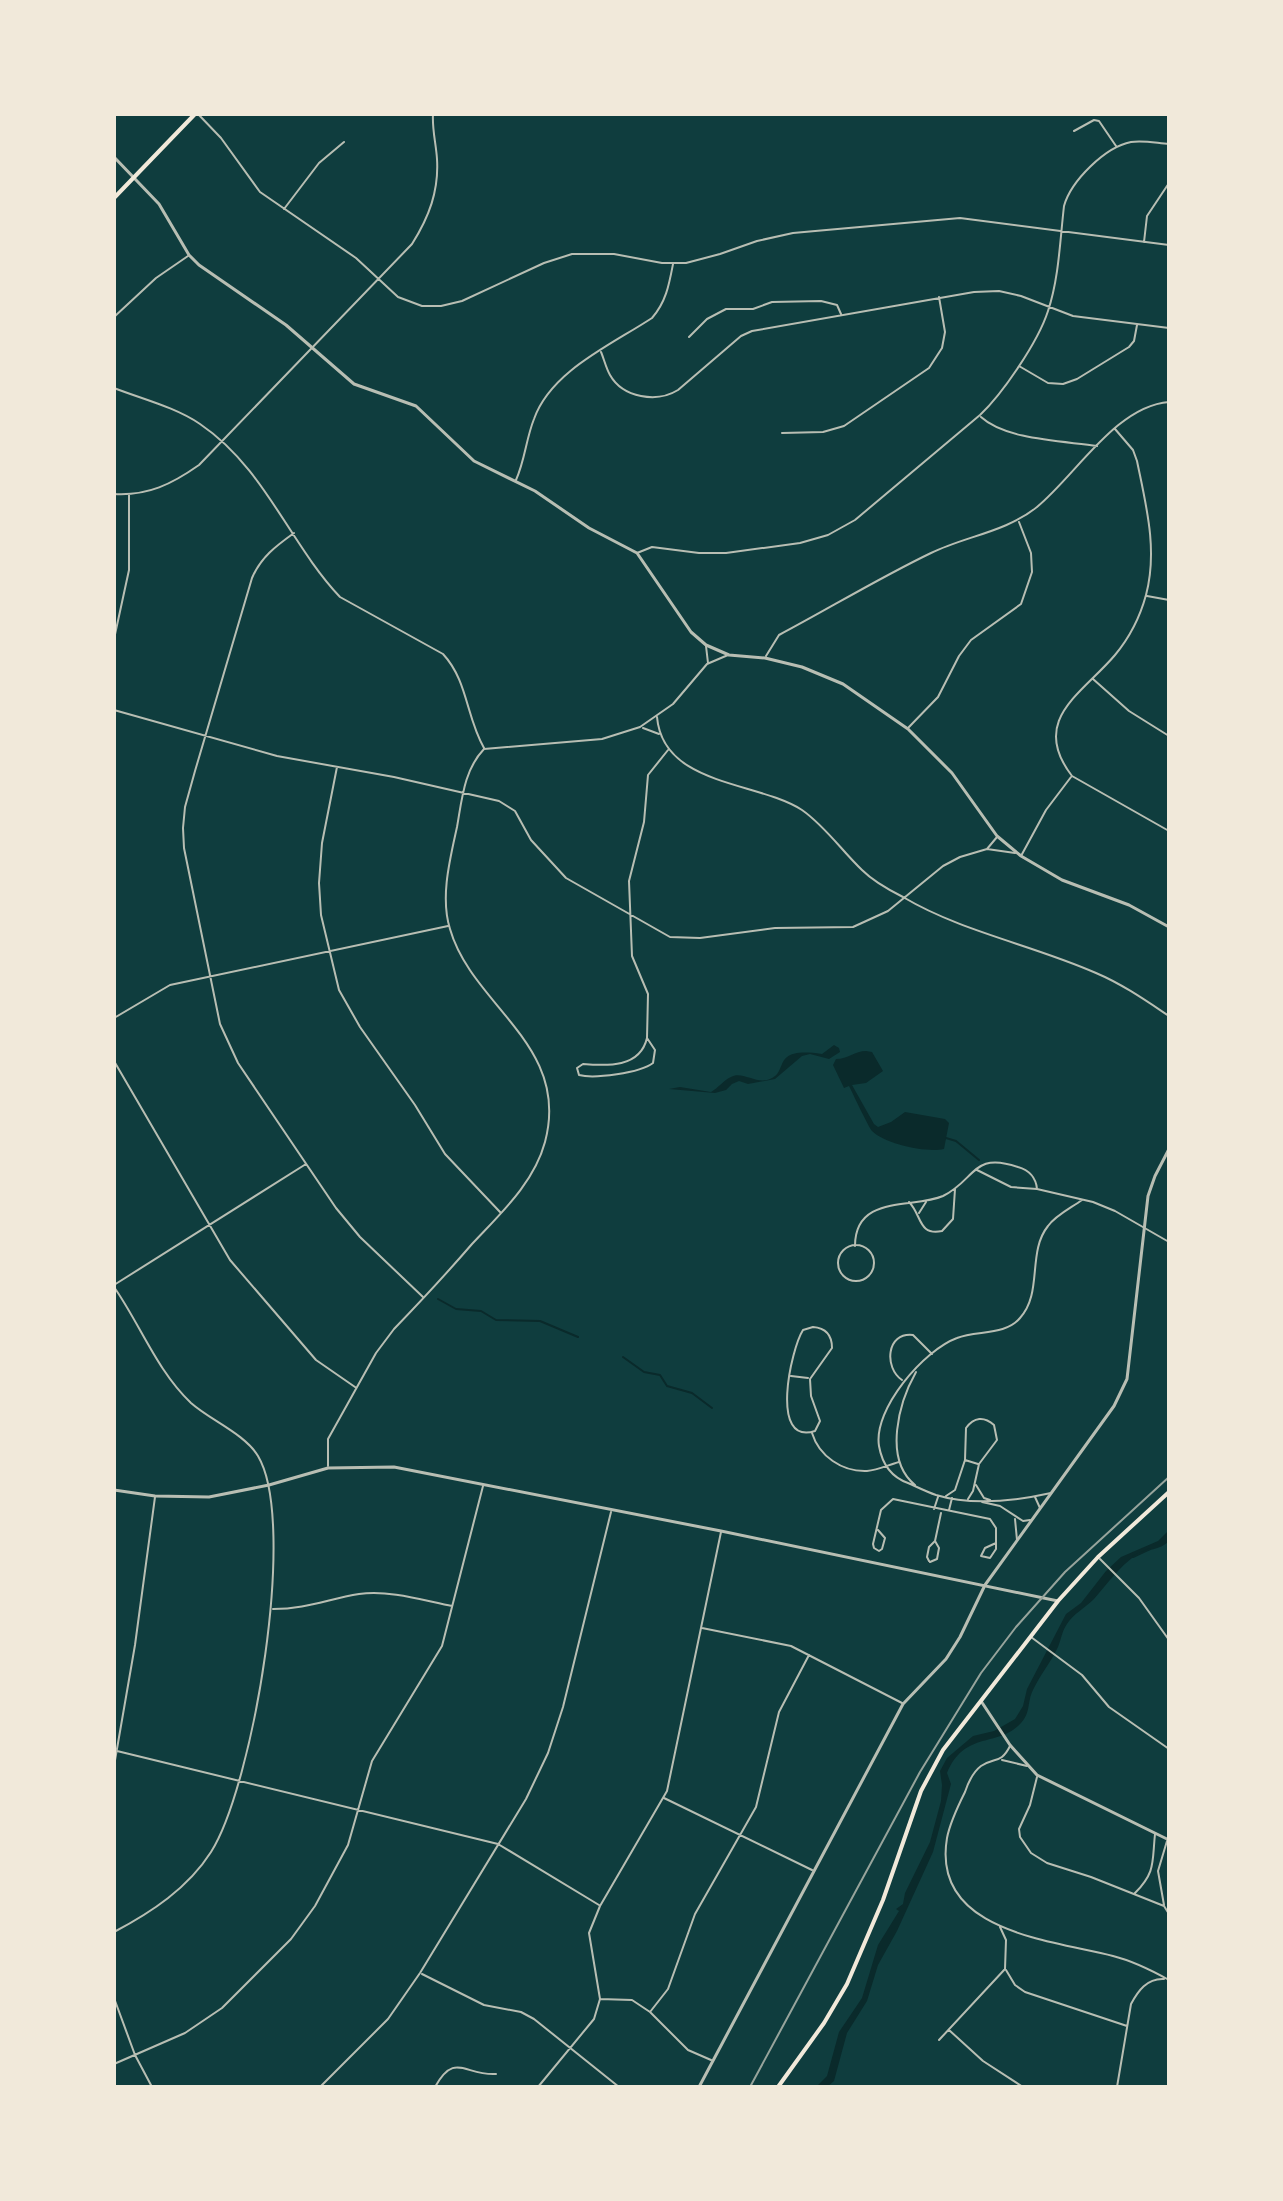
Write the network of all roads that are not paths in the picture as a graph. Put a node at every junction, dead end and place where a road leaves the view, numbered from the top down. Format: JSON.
{"nodes":[{"id":1,"x":197,"y":114,"type":"edge"},
{"id":2,"x":433,"y":114,"type":"edge"},
{"id":3,"x":1074,"y":131,"type":"dead end"},
{"id":4,"x":344,"y":142,"type":"dead end"},
{"id":5,"x":1169,"y":144,"type":"edge"},
{"id":6,"x":1117,"y":147,"type":"junction"},
{"id":7,"x":114,"y":157,"type":"edge"},
{"id":8,"x":134,"y":179,"type":"junction"},
{"id":9,"x":1169,"y":183,"type":"edge"},
{"id":10,"x":114,"y":198,"type":"edge"},
{"id":11,"x":284,"y":209,"type":"junction"},
{"id":12,"x":1061,"y":232,"type":"junction"},
{"id":13,"x":1144,"y":242,"type":"junction"},
{"id":14,"x":1169,"y":245,"type":"edge"},
{"id":15,"x":189,"y":255,"type":"junction"},
{"id":16,"x":673,"y":264,"type":"junction"},
{"id":17,"x":377,"y":278,"type":"junction"},
{"id":18,"x":939,"y":297,"type":"junction"},
{"id":19,"x":1049,"y":307,"type":"junction"},
{"id":20,"x":841,"y":314,"type":"junction"},
{"id":21,"x":114,"y":317,"type":"edge"},
{"id":22,"x":1137,"y":323,"type":"junction"},
{"id":23,"x":1169,"y":328,"type":"edge"},
{"id":24,"x":689,"y":337,"type":"dead end"},
{"id":25,"x":311,"y":350,"type":"junction"},
{"id":26,"x":601,"y":352,"type":"junction"},
{"id":27,"x":1018,"y":366,"type":"junction"},
{"id":28,"x":114,"y":388,"type":"edge"},
{"id":29,"x":1169,"y":402,"type":"edge"},
{"id":30,"x":980,"y":415,"type":"junction"},
{"id":31,"x":1115,"y":429,"type":"junction"},
{"id":32,"x":782,"y":433,"type":"dead end"},
{"id":33,"x":222,"y":442,"type":"junction"},
{"id":34,"x":1098,"y":446,"type":"junction"},
{"id":35,"x":516,"y":481,"type":"junction"},
{"id":36,"x":114,"y":494,"type":"edge"},
{"id":37,"x":129,"y":495,"type":"junction"},
{"id":38,"x":1018,"y":521,"type":"junction"},
{"id":39,"x":294,"y":533,"type":"junction"},
{"id":40,"x":637,"y":553,"type":"junction"},
{"id":41,"x":1146,"y":595,"type":"junction"},
{"id":42,"x":1169,"y":600,"type":"edge"},
{"id":43,"x":114,"y":639,"type":"edge"},
{"id":44,"x":706,"y":645,"type":"junction"},
{"id":45,"x":729,"y":655,"type":"junction"},
{"id":46,"x":765,"y":658,"type":"junction"},
{"id":47,"x":707,"y":664,"type":"junction"},
{"id":48,"x":1093,"y":679,"type":"junction"},
{"id":49,"x":114,"y":710,"type":"edge"},
{"id":50,"x":657,"y":717,"type":"junction"},
{"id":51,"x":640,"y":727,"type":"junction"},
{"id":52,"x":908,"y":729,"type":"junction"},
{"id":53,"x":206,"y":734,"type":"junction"},
{"id":54,"x":660,"y":735,"type":"junction"},
{"id":55,"x":1169,"y":736,"type":"edge"},
{"id":56,"x":484,"y":749,"type":"junction"},
{"id":57,"x":669,"y":749,"type":"junction"},
{"id":58,"x":337,"y":766,"type":"junction"},
{"id":59,"x":1072,"y":776,"type":"junction"},
{"id":60,"x":464,"y":791,"type":"junction"},
{"id":61,"x":1169,"y":831,"type":"edge"},
{"id":62,"x":997,"y":836,"type":"junction"},
{"id":63,"x":987,"y":849,"type":"junction"},
{"id":64,"x":1021,"y":856,"type":"junction"},
{"id":65,"x":903,"y":897,"type":"junction"},
{"id":66,"x":630,"y":916,"type":"junction"},
{"id":67,"x":449,"y":926,"type":"junction"},
{"id":68,"x":1169,"y":927,"type":"edge"},
{"id":69,"x":330,"y":951,"type":"junction"},
{"id":70,"x":209,"y":976,"type":"junction"},
{"id":71,"x":1169,"y":1016,"type":"edge"},
{"id":72,"x":114,"y":1018,"type":"edge"},
{"id":73,"x":647,"y":1038,"type":"junction"},
{"id":74,"x":114,"y":1061,"type":"edge"},
{"id":75,"x":625,"y":1062,"type":"junction"},
{"id":76,"x":629,"y":1074,"type":"junction"},
{"id":77,"x":1169,"y":1149,"type":"edge"},
{"id":78,"x":307,"y":1163,"type":"junction"},
{"id":79,"x":976,"y":1170,"type":"junction"},
{"id":80,"x":955,"y":1188,"type":"junction"},
{"id":81,"x":1037,"y":1189,"type":"junction"},
{"id":82,"x":945,"y":1195,"type":"junction"},
{"id":83,"x":1082,"y":1200,"type":"junction"},
{"id":84,"x":926,"y":1201,"type":"junction"},
{"id":85,"x":908,"y":1202,"type":"junction"},
{"id":86,"x":953,"y":1202,"type":"junction"},
{"id":87,"x":501,"y":1213,"type":"junction"},
{"id":88,"x":918,"y":1216,"type":"junction"},
{"id":89,"x":211,"y":1226,"type":"junction"},
{"id":90,"x":1145,"y":1228,"type":"junction"},
{"id":91,"x":1169,"y":1242,"type":"edge"},
{"id":92,"x":855,"y":1246,"type":"junction"},
{"id":93,"x":114,"y":1286,"type":"edge"},
{"id":94,"x":424,"y":1298,"type":"junction"},
{"id":95,"x":932,"y":1354,"type":"junction"},
{"id":96,"x":919,"y":1368,"type":"junction"},
{"id":97,"x":790,"y":1376,"type":"junction"},
{"id":98,"x":810,"y":1379,"type":"junction"},
{"id":99,"x":903,"y":1381,"type":"junction"},
{"id":100,"x":356,"y":1387,"type":"junction"},
{"id":101,"x":812,"y":1433,"type":"junction"},
{"id":102,"x":965,"y":1460,"type":"junction"},
{"id":103,"x":900,"y":1461,"type":"junction"},
{"id":104,"x":979,"y":1464,"type":"junction"},
{"id":105,"x":885,"y":1465,"type":"junction"},
{"id":106,"x":328,"y":1468,"type":"junction"},
{"id":107,"x":483,"y":1484,"type":"junction"},
{"id":108,"x":975,"y":1484,"type":"junction"},
{"id":109,"x":269,"y":1485,"type":"junction"},
{"id":110,"x":917,"y":1486,"type":"junction"},
{"id":111,"x":114,"y":1490,"type":"edge"},
{"id":112,"x":955,"y":1490,"type":"junction"},
{"id":113,"x":1169,"y":1492,"type":"edge"},
{"id":114,"x":1053,"y":1493,"type":"junction"},
{"id":115,"x":155,"y":1496,"type":"junction"},
{"id":116,"x":939,"y":1496,"type":"junction"},
{"id":117,"x":945,"y":1497,"type":"junction"},
{"id":118,"x":1035,"y":1497,"type":"junction"},
{"id":119,"x":952,"y":1498,"type":"junction"},
{"id":120,"x":961,"y":1499,"type":"junction"},
{"id":121,"x":1014,"y":1499,"type":"junction"},
{"id":122,"x":966,"y":1500,"type":"junction"},
{"id":123,"x":976,"y":1501,"type":"junction"},
{"id":124,"x":992,"y":1501,"type":"junction"},
{"id":125,"x":934,"y":1509,"type":"junction"},
{"id":126,"x":1040,"y":1509,"type":"junction"},
{"id":127,"x":612,"y":1511,"type":"junction"},
{"id":128,"x":941,"y":1511,"type":"junction"},
{"id":129,"x":949,"y":1511,"type":"junction"},
{"id":130,"x":1010,"y":1512,"type":"junction"},
{"id":131,"x":1015,"y":1518,"type":"junction"},
{"id":132,"x":1031,"y":1520,"type":"junction"},
{"id":133,"x":878,"y":1530,"type":"junction"},
{"id":134,"x":721,"y":1531,"type":"junction"},
{"id":135,"x":935,"y":1541,"type":"junction"},
{"id":136,"x":1017,"y":1541,"type":"junction"},
{"id":137,"x":996,"y":1543,"type":"dead end"},
{"id":138,"x":1098,"y":1557,"type":"junction"},
{"id":139,"x":985,"y":1585,"type":"junction"},
{"id":140,"x":1058,"y":1601,"type":"junction"},
{"id":141,"x":453,"y":1607,"type":"junction"},
{"id":142,"x":271,"y":1609,"type":"junction"},
{"id":143,"x":702,"y":1628,"type":"junction"},
{"id":144,"x":1030,"y":1637,"type":"junction"},
{"id":145,"x":1169,"y":1640,"type":"edge"},
{"id":146,"x":809,"y":1655,"type":"junction"},
{"id":147,"x":980,"y":1700,"type":"junction"},
{"id":148,"x":903,"y":1704,"type":"junction"},
{"id":149,"x":1010,"y":1745,"type":"junction"},
{"id":150,"x":1169,"y":1749,"type":"edge"},
{"id":151,"x":117,"y":1751,"type":"junction"},
{"id":152,"x":1001,"y":1760,"type":"junction"},
{"id":153,"x":114,"y":1766,"type":"edge"},
{"id":154,"x":1028,"y":1767,"type":"junction"},
{"id":155,"x":1037,"y":1775,"type":"junction"},
{"id":156,"x":238,"y":1781,"type":"junction"},
{"id":157,"x":664,"y":1798,"type":"junction"},
{"id":158,"x":359,"y":1808,"type":"junction"},
{"id":159,"x":740,"y":1834,"type":"junction"},
{"id":160,"x":1155,"y":1834,"type":"junction"},
{"id":161,"x":1169,"y":1840,"type":"edge"},
{"id":162,"x":498,"y":1844,"type":"junction"},
{"id":163,"x":813,"y":1871,"type":"junction"},
{"id":164,"x":1134,"y":1894,"type":"junction"},
{"id":165,"x":600,"y":1906,"type":"junction"},
{"id":166,"x":1164,"y":1906,"type":"junction"},
{"id":167,"x":1169,"y":1914,"type":"edge"},
{"id":168,"x":1000,"y":1926,"type":"junction"},
{"id":169,"x":114,"y":1932,"type":"edge"},
{"id":170,"x":1005,"y":1969,"type":"junction"},
{"id":171,"x":420,"y":1973,"type":"junction"},
{"id":172,"x":1169,"y":1975,"type":"edge"},
{"id":173,"x":1168,"y":1980,"type":"edge"},
{"id":174,"x":114,"y":1998,"type":"edge"},
{"id":175,"x":600,"y":1999,"type":"junction"},
{"id":176,"x":650,"y":2012,"type":"junction"},
{"id":177,"x":1127,"y":2026,"type":"junction"},
{"id":178,"x":948,"y":2029,"type":"junction"},
{"id":179,"x":939,"y":2040,"type":"dead end"},
{"id":180,"x":569,"y":2049,"type":"junction"},
{"id":181,"x":135,"y":2055,"type":"junction"},
{"id":182,"x":713,"y":2061,"type":"junction"},
{"id":183,"x":114,"y":2064,"type":"edge"},
{"id":184,"x":496,"y":2074,"type":"dead end"},
{"id":185,"x":322,"y":2086,"type":"edge"},
{"id":186,"x":152,"y":2087,"type":"edge"},
{"id":187,"x":435,"y":2087,"type":"edge"},
{"id":188,"x":538,"y":2087,"type":"edge"},
{"id":189,"x":619,"y":2087,"type":"edge"},
{"id":190,"x":699,"y":2087,"type":"edge"},
{"id":191,"x":778,"y":2087,"type":"edge"},
{"id":192,"x":1023,"y":2087,"type":"edge"},
{"id":193,"x":1117,"y":2087,"type":"edge"}],
"edges":[{"from":1,"to":8,"type":"main road"},
{"from":1,"to":11,"type":"street"},
{"from":2,"to":17,"type":"street"},
{"from":3,"to":6,"type":"street"},
{"from":4,"to":11,"type":"street"},
{"from":5,"to":6,"type":"street"},
{"from":6,"to":12,"type":"street"},
{"from":7,"to":8,"type":"street"},
{"from":8,"to":10,"type":"main road"},
{"from":8,"to":15,"type":"street"},
{"from":9,"to":13,"type":"street"},
{"from":11,"to":17,"type":"street"},
{"from":12,"to":13,"type":"street"},
{"from":12,"to":16,"type":"street"},
{"from":12,"to":19,"type":"street"},
{"from":13,"to":14,"type":"street"},
{"from":15,"to":21,"type":"street"},
{"from":15,"to":25,"type":"street"},
{"from":16,"to":17,"type":"street"},
{"from":16,"to":26,"type":"street"},
{"from":17,"to":25,"type":"street"},
{"from":18,"to":19,"type":"street"},
{"from":18,"to":20,"type":"street"},
{"from":18,"to":32,"type":"street"},
{"from":19,"to":22,"type":"street"},
{"from":19,"to":27,"type":"street"},
{"from":20,"to":24,"type":"street"},
{"from":20,"to":26,"type":"street"},
{"from":22,"to":23,"type":"street"},
{"from":22,"to":27,"type":"street"},
{"from":25,"to":33,"type":"street"},
{"from":25,"to":35,"type":"street"},
{"from":26,"to":35,"type":"street"},
{"from":27,"to":30,"type":"street"},
{"from":28,"to":33,"type":"street"},
{"from":29,"to":31,"type":"street"},
{"from":30,"to":34,"type":"street"},
{"from":30,"to":40,"type":"street"},
{"from":31,"to":34,"type":"street"},
{"from":31,"to":41,"type":"street"},
{"from":33,"to":37,"type":"street"},
{"from":33,"to":39,"type":"street"},
{"from":34,"to":38,"type":"street"},
{"from":35,"to":40,"type":"street"},
{"from":36,"to":37,"type":"street"},
{"from":37,"to":43,"type":"street"},
{"from":38,"to":46,"type":"street"},
{"from":38,"to":52,"type":"street"},
{"from":39,"to":53,"type":"street"},
{"from":39,"to":56,"type":"street"},
{"from":40,"to":44,"type":"street"},
{"from":41,"to":42,"type":"street"},
{"from":41,"to":48,"type":"street"},
{"from":44,"to":45,"type":"street"},
{"from":44,"to":47,"type":"street"},
{"from":45,"to":46,"type":"street"},
{"from":45,"to":47,"type":"street"},
{"from":46,"to":52,"type":"street"},
{"from":47,"to":50,"type":"street"},
{"from":48,"to":55,"type":"street"},
{"from":48,"to":59,"type":"street"},
{"from":49,"to":53,"type":"street"},
{"from":50,"to":51,"type":"street"},
{"from":50,"to":54,"type":"street"},
{"from":51,"to":54,"type":"street"},
{"from":51,"to":56,"type":"street"},
{"from":52,"to":62,"type":"street"},
{"from":53,"to":58,"type":"street"},
{"from":53,"to":70,"type":"street"},
{"from":54,"to":57,"type":"street"},
{"from":56,"to":60,"type":"street"},
{"from":57,"to":65,"type":"street"},
{"from":57,"to":66,"type":"street"},
{"from":58,"to":60,"type":"street"},
{"from":58,"to":69,"type":"street"},
{"from":59,"to":61,"type":"street"},
{"from":59,"to":64,"type":"street"},
{"from":60,"to":66,"type":"street"},
{"from":60,"to":67,"type":"street"},
{"from":62,"to":63,"type":"street"},
{"from":62,"to":64,"type":"street"},
{"from":63,"to":64,"type":"street"},
{"from":63,"to":65,"type":"street"},
{"from":64,"to":68,"type":"street"},
{"from":65,"to":66,"type":"street"},
{"from":65,"to":71,"type":"street"},
{"from":66,"to":73,"type":"street"},
{"from":67,"to":69,"type":"street"},
{"from":67,"to":87,"type":"street"},
{"from":69,"to":70,"type":"street"},
{"from":69,"to":87,"type":"street"},
{"from":70,"to":72,"type":"street"},
{"from":70,"to":78,"type":"street"},
{"from":73,"to":75,"type":"street"},
{"from":73,"to":76,"type":"street"},
{"from":74,"to":89,"type":"street"},
{"from":75,"to":76,"type":"street"},
{"from":75,"to":76,"type":"street"},
{"from":77,"to":90,"type":"street"},
{"from":78,"to":89,"type":"street"},
{"from":78,"to":94,"type":"street"},
{"from":79,"to":80,"type":"street"},
{"from":79,"to":81,"type":"street"},
{"from":79,"to":81,"type":"street"},
{"from":80,"to":82,"type":"street"},
{"from":80,"to":86,"type":"street"},
{"from":81,"to":83,"type":"street"},
{"from":82,"to":84,"type":"street"},
{"from":82,"to":86,"type":"street"},
{"from":83,"to":90,"type":"street"},
{"from":83,"to":95,"type":"street"},
{"from":84,"to":85,"type":"street"},
{"from":84,"to":88,"type":"street"},
{"from":85,"to":88,"type":"street"},
{"from":85,"to":92,"type":"street"},
{"from":86,"to":88,"type":"street"},
{"from":87,"to":94,"type":"street"},
{"from":89,"to":93,"type":"street"},
{"from":89,"to":100,"type":"street"},
{"from":90,"to":91,"type":"street"},
{"from":90,"to":114,"type":"street"},
{"from":92,"to":92,"type":"street"},
{"from":93,"to":109,"type":"street"},
{"from":94,"to":100,"type":"street"},
{"from":95,"to":96,"type":"street"},
{"from":95,"to":99,"type":"street"},
{"from":96,"to":99,"type":"street"},
{"from":96,"to":103,"type":"street"},
{"from":97,"to":98,"type":"street"},
{"from":97,"to":98,"type":"street"},
{"from":97,"to":101,"type":"street"},
{"from":98,"to":101,"type":"street"},
{"from":99,"to":105,"type":"street"},
{"from":100,"to":106,"type":"street"},
{"from":101,"to":105,"type":"street"},
{"from":102,"to":104,"type":"street"},
{"from":102,"to":104,"type":"street"},
{"from":102,"to":112,"type":"street"},
{"from":103,"to":105,"type":"street"},
{"from":103,"to":110,"type":"street"},
{"from":104,"to":108,"type":"street"},
{"from":105,"to":110,"type":"street"},
{"from":106,"to":107,"type":"street"},
{"from":106,"to":109,"type":"street"},
{"from":107,"to":127,"type":"street"},
{"from":107,"to":141,"type":"street"},
{"from":108,"to":122,"type":"street"},
{"from":108,"to":124,"type":"street"},
{"from":109,"to":115,"type":"street"},
{"from":109,"to":142,"type":"street"},
{"from":110,"to":116,"type":"street"},
{"from":111,"to":115,"type":"street"},
{"from":112,"to":117,"type":"street"},
{"from":112,"to":120,"type":"street"},
{"from":113,"to":138,"type":"main road"},
{"from":114,"to":118,"type":"street"},
{"from":114,"to":126,"type":"street"},
{"from":115,"to":151,"type":"street"},
{"from":116,"to":117,"type":"street"},
{"from":116,"to":125,"type":"street"},
{"from":117,"to":119,"type":"street"},
{"from":118,"to":121,"type":"street"},
{"from":118,"to":126,"type":"street"},
{"from":119,"to":120,"type":"street"},
{"from":119,"to":129,"type":"street"},
{"from":120,"to":122,"type":"street"},
{"from":121,"to":124,"type":"street"},
{"from":121,"to":130,"type":"street"},
{"from":122,"to":123,"type":"street"},
{"from":123,"to":124,"type":"street"},
{"from":123,"to":130,"type":"street"},
{"from":125,"to":128,"type":"street"},
{"from":125,"to":133,"type":"street"},
{"from":126,"to":132,"type":"street"},
{"from":127,"to":134,"type":"street"},
{"from":127,"to":162,"type":"street"},
{"from":128,"to":129,"type":"street"},
{"from":128,"to":135,"type":"street"},
{"from":129,"to":137,"type":"street"},
{"from":130,"to":131,"type":"street"},
{"from":131,"to":132,"type":"street"},
{"from":131,"to":136,"type":"street"},
{"from":132,"to":136,"type":"street"},
{"from":133,"to":133,"type":"street"},
{"from":134,"to":139,"type":"street"},
{"from":134,"to":143,"type":"street"},
{"from":135,"to":135,"type":"street"},
{"from":136,"to":139,"type":"street"},
{"from":138,"to":140,"type":"main road"},
{"from":138,"to":145,"type":"street"},
{"from":139,"to":140,"type":"street"},
{"from":139,"to":148,"type":"street"},
{"from":140,"to":144,"type":"main road"},
{"from":141,"to":142,"type":"street"},
{"from":141,"to":158,"type":"street"},
{"from":142,"to":156,"type":"street"},
{"from":143,"to":146,"type":"street"},
{"from":143,"to":157,"type":"street"},
{"from":144,"to":147,"type":"main road"},
{"from":144,"to":150,"type":"street"},
{"from":146,"to":148,"type":"street"},
{"from":146,"to":159,"type":"street"},
{"from":147,"to":149,"type":"street"},
{"from":147,"to":191,"type":"main road"},
{"from":148,"to":163,"type":"street"},
{"from":149,"to":152,"type":"street"},
{"from":149,"to":154,"type":"street"},
{"from":151,"to":153,"type":"street"},
{"from":151,"to":156,"type":"street"},
{"from":152,"to":154,"type":"street"},
{"from":152,"to":168,"type":"street"},
{"from":154,"to":155,"type":"street"},
{"from":155,"to":160,"type":"street"},
{"from":155,"to":164,"type":"street"},
{"from":156,"to":158,"type":"street"},
{"from":156,"to":169,"type":"street"},
{"from":157,"to":159,"type":"street"},
{"from":157,"to":165,"type":"street"},
{"from":158,"to":162,"type":"street"},
{"from":158,"to":181,"type":"street"},
{"from":159,"to":163,"type":"street"},
{"from":159,"to":176,"type":"street"},
{"from":160,"to":161,"type":"street"},
{"from":160,"to":164,"type":"street"},
{"from":161,"to":166,"type":"street"},
{"from":162,"to":165,"type":"street"},
{"from":162,"to":171,"type":"street"},
{"from":163,"to":182,"type":"street"},
{"from":164,"to":166,"type":"street"},
{"from":165,"to":175,"type":"street"},
{"from":166,"to":167,"type":"street"},
{"from":168,"to":170,"type":"street"},
{"from":168,"to":173,"type":"street"},
{"from":170,"to":177,"type":"street"},
{"from":170,"to":178,"type":"street"},
{"from":171,"to":180,"type":"street"},
{"from":171,"to":185,"type":"street"},
{"from":172,"to":173,"type":"street"},
{"from":173,"to":177,"type":"street"},
{"from":174,"to":181,"type":"street"},
{"from":175,"to":176,"type":"street"},
{"from":175,"to":180,"type":"street"},
{"from":176,"to":182,"type":"street"},
{"from":177,"to":193,"type":"street"},
{"from":178,"to":179,"type":"street"},
{"from":178,"to":192,"type":"street"},
{"from":180,"to":188,"type":"street"},
{"from":180,"to":189,"type":"street"},
{"from":181,"to":183,"type":"street"},
{"from":181,"to":186,"type":"street"},
{"from":182,"to":190,"type":"street"},
{"from":184,"to":187,"type":"street"}]}
